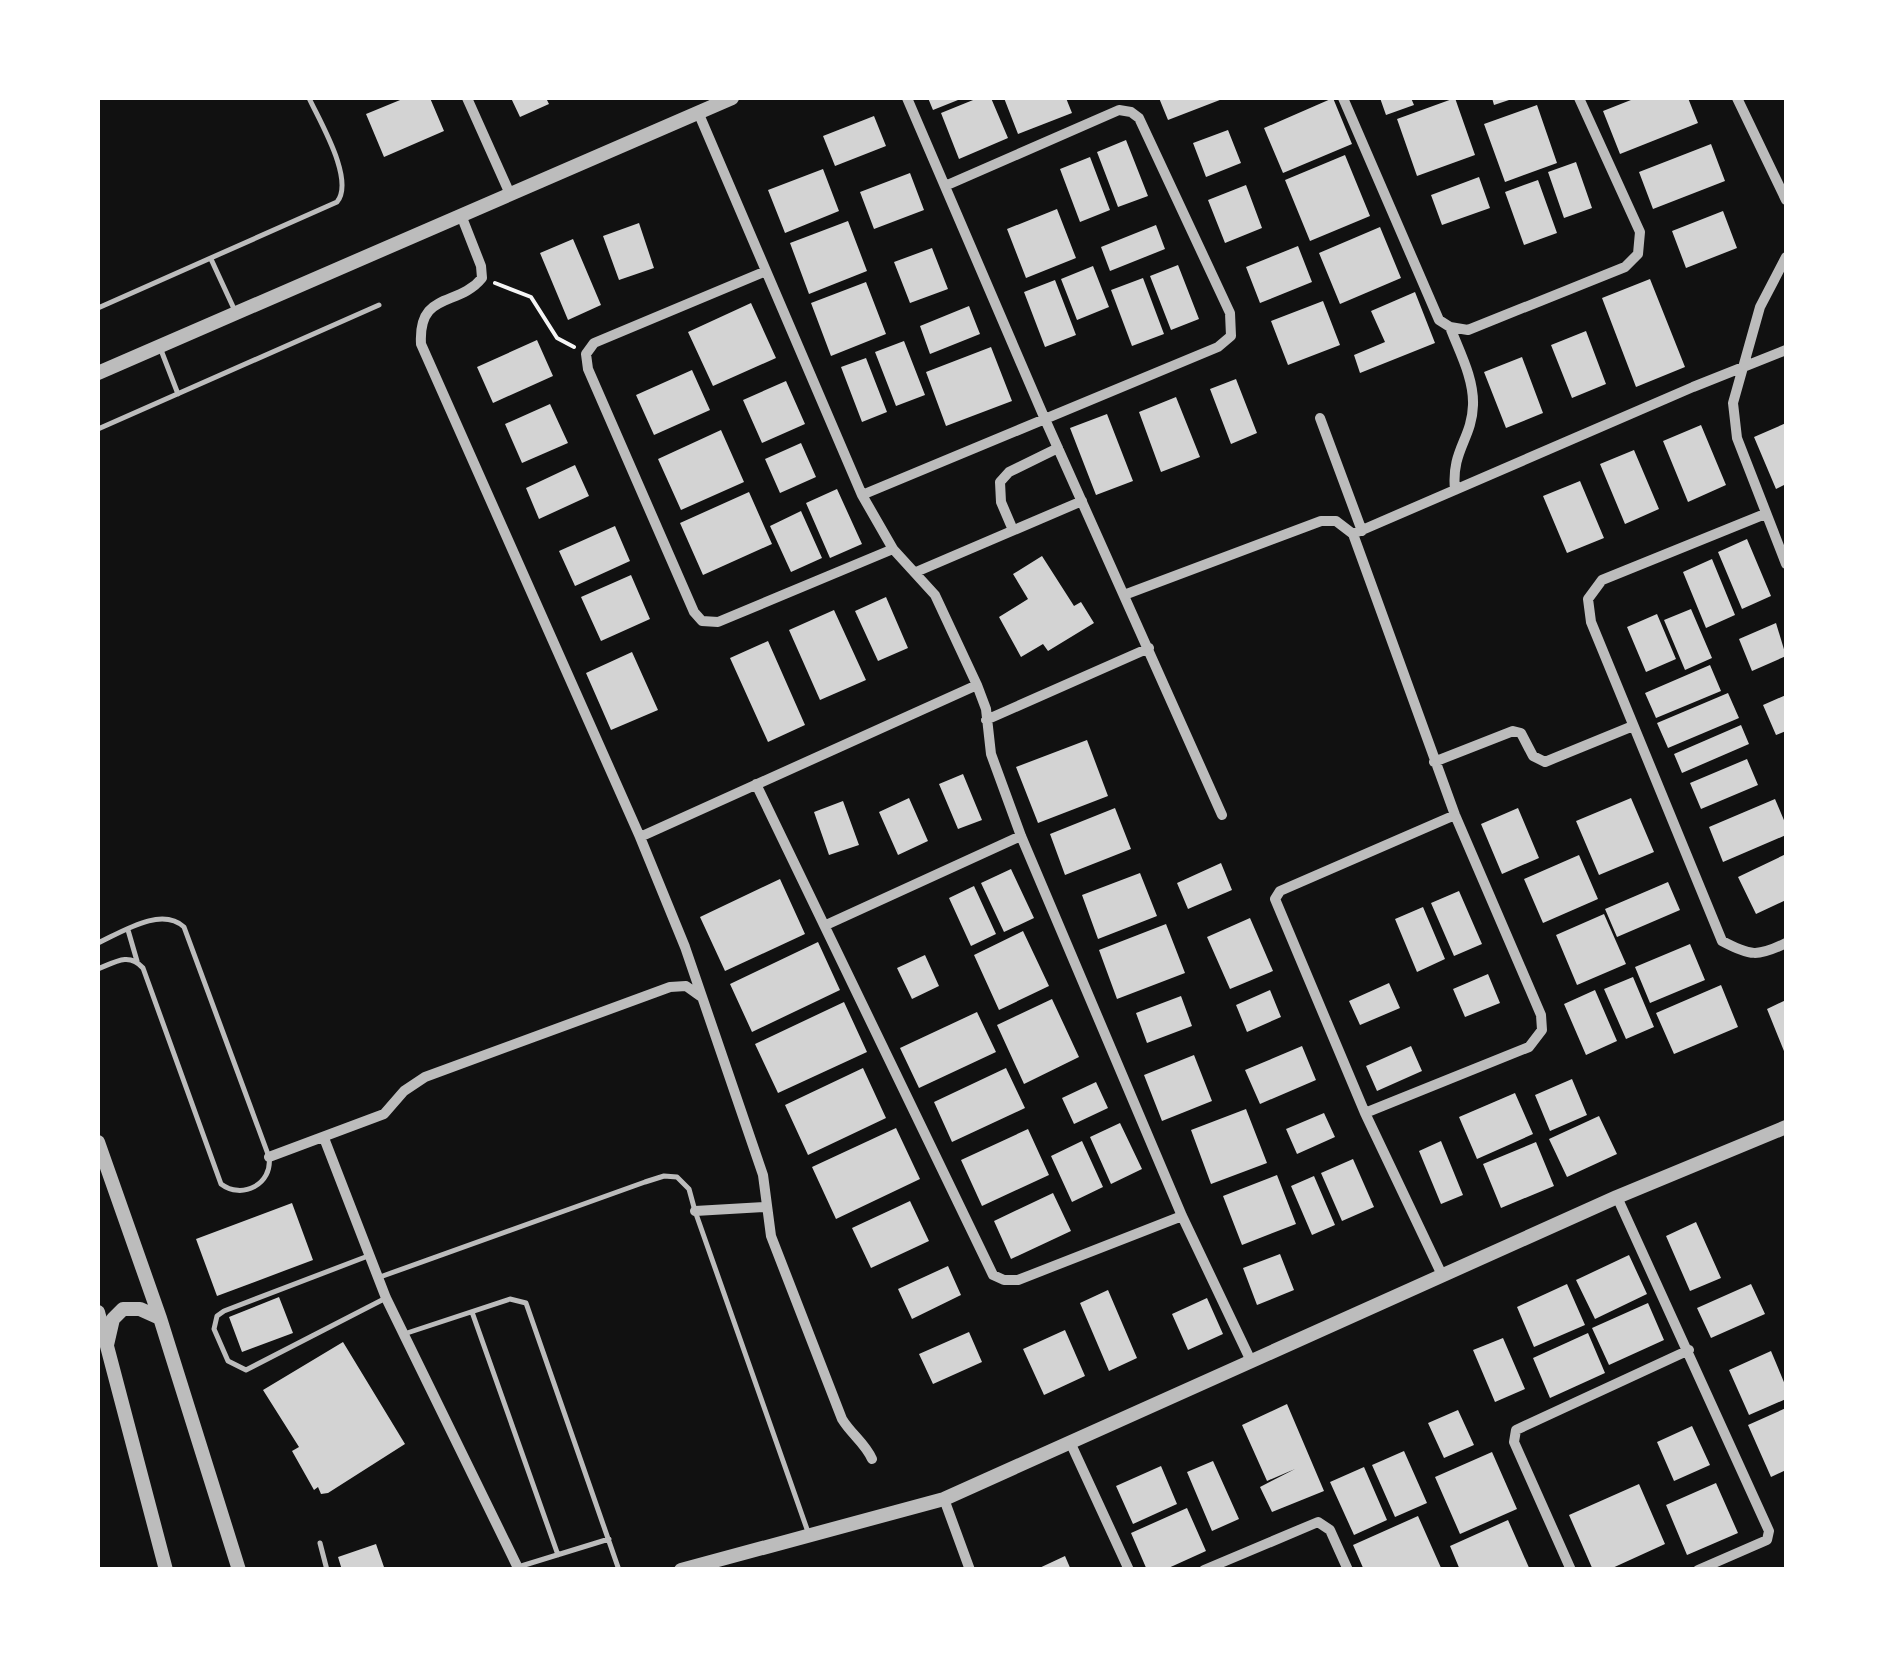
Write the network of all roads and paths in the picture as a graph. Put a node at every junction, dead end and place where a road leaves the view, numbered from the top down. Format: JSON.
{"nodes":[{"id":1,"x":309,"y":98,"type":"edge"},
{"id":2,"x":467,"y":98,"type":"edge"},
{"id":3,"x":732,"y":98,"type":"edge"},
{"id":4,"x":907,"y":98,"type":"edge"},
{"id":5,"x":1343,"y":98,"type":"edge"},
{"id":6,"x":1579,"y":98,"type":"edge"},
{"id":7,"x":1737,"y":98,"type":"edge"},
{"id":8,"x":698,"y":112,"type":"junction"},
{"id":9,"x":946,"y":186,"type":"junction"},
{"id":10,"x":510,"y":194,"type":"junction"},
{"id":11,"x":1786,"y":200,"type":"edge"},
{"id":12,"x":460,"y":216,"type":"junction"},
{"id":13,"x":1786,"y":258,"type":"edge"},
{"id":14,"x":211,"y":259,"type":"junction"},
{"id":15,"x":766,"y":272,"type":"junction"},
{"id":16,"x":482,"y":278,"type":"junction"},
{"id":17,"x":379,"y":305,"type":"dead end"},
{"id":18,"x":98,"y":308,"type":"edge"},
{"id":19,"x":236,"y":313,"type":"junction"},
{"id":20,"x":1450,"y":327,"type":"junction"},
{"id":21,"x":159,"y":346,"type":"junction"},
{"id":22,"x":1786,"y":350,"type":"edge"},
{"id":23,"x":586,"y":354,"type":"junction"},
{"id":24,"x":1744,"y":369,"type":"junction"},
{"id":25,"x":98,"y":373,"type":"edge"},
{"id":26,"x":178,"y":394,"type":"junction"},
{"id":27,"x":1044,"y":417,"type":"junction"},
{"id":28,"x":1320,"y":418,"type":"dead end"},
{"id":29,"x":98,"y":429,"type":"edge"},
{"id":30,"x":1058,"y":448,"type":"junction"},
{"id":31,"x":1455,"y":490,"type":"junction"},
{"id":32,"x":862,"y":496,"type":"junction"},
{"id":33,"x":1082,"y":500,"type":"junction"},
{"id":34,"x":1765,"y":514,"type":"junction"},
{"id":35,"x":1013,"y":530,"type":"junction"},
{"id":36,"x":1357,"y":532,"type":"junction"},
{"id":37,"x":893,"y":549,"type":"junction"},
{"id":38,"x":1786,"y":564,"type":"edge"},
{"id":39,"x":916,"y":572,"type":"junction"},
{"id":40,"x":1124,"y":595,"type":"junction"},
{"id":41,"x":1149,"y":648,"type":"junction"},
{"id":42,"x":977,"y":685,"type":"junction"},
{"id":43,"x":986,"y":720,"type":"junction"},
{"id":44,"x":1633,"y":726,"type":"junction"},
{"id":45,"x":1434,"y":762,"type":"junction"},
{"id":46,"x":756,"y":784,"type":"junction"},
{"id":47,"x":1222,"y":814,"type":"dead end"},
{"id":48,"x":1454,"y":816,"type":"junction"},
{"id":49,"x":1021,"y":836,"type":"junction"},
{"id":50,"x":640,"y":837,"type":"junction"},
{"id":51,"x":826,"y":925,"type":"junction"},
{"id":52,"x":128,"y":929,"type":"junction"},
{"id":53,"x":98,"y":942,"type":"edge"},
{"id":54,"x":1786,"y":943,"type":"edge"},
{"id":55,"x":136,"y":961,"type":"junction"},
{"id":56,"x":98,"y":969,"type":"edge"},
{"id":57,"x":701,"y":997,"type":"junction"},
{"id":58,"x":1365,"y":1113,"type":"junction"},
{"id":59,"x":1786,"y":1127,"type":"edge"},
{"id":60,"x":324,"y":1138,"type":"junction"},
{"id":61,"x":98,"y":1142,"type":"edge"},
{"id":62,"x":269,"y":1157,"type":"junction"},
{"id":63,"x":1618,"y":1197,"type":"junction"},
{"id":64,"x":766,"y":1207,"type":"junction"},
{"id":65,"x":695,"y":1211,"type":"junction"},
{"id":66,"x":1182,"y":1216,"type":"junction"},
{"id":67,"x":368,"y":1256,"type":"junction"},
{"id":68,"x":1442,"y":1275,"type":"junction"},
{"id":69,"x":378,"y":1278,"type":"junction"},
{"id":70,"x":386,"y":1298,"type":"junction"},
{"id":71,"x":98,"y":1312,"type":"edge"},
{"id":72,"x":472,"y":1312,"type":"junction"},
{"id":73,"x":160,"y":1318,"type":"junction"},
{"id":74,"x":404,"y":1334,"type":"junction"},
{"id":75,"x":1689,"y":1350,"type":"junction"},
{"id":76,"x":106,"y":1352,"type":"junction"},
{"id":77,"x":1250,"y":1362,"type":"junction"},
{"id":78,"x":1070,"y":1442,"type":"junction"},
{"id":79,"x":872,"y":1459,"type":"dead end"},
{"id":80,"x":944,"y":1498,"type":"junction"},
{"id":81,"x":809,"y":1536,"type":"junction"},
{"id":82,"x":608,"y":1539,"type":"junction"},
{"id":83,"x":320,"y":1544,"type":"dead end"},
{"id":84,"x":558,"y":1555,"type":"junction"},
{"id":85,"x":518,"y":1568,"type":"edge"},
{"id":86,"x":165,"y":1569,"type":"edge"},
{"id":87,"x":239,"y":1570,"type":"edge"},
{"id":88,"x":327,"y":1570,"type":"edge"},
{"id":89,"x":619,"y":1570,"type":"edge"},
{"id":90,"x":681,"y":1570,"type":"edge"},
{"id":91,"x":970,"y":1570,"type":"edge"},
{"id":92,"x":1128,"y":1570,"type":"edge"},
{"id":93,"x":1204,"y":1570,"type":"edge"},
{"id":94,"x":1348,"y":1570,"type":"edge"},
{"id":95,"x":1571,"y":1570,"type":"edge"},
{"id":96,"x":1698,"y":1570,"type":"edge"}],
"edges":[{"from":1,"to":14,"type":"lane"},
{"from":2,"to":10,"type":"street"},
{"from":3,"to":8,"type":"street"},
{"from":4,"to":9,"type":"street"},
{"from":5,"to":20,"type":"street"},
{"from":6,"to":20,"type":"street"},
{"from":7,"to":11,"type":"street"},
{"from":8,"to":10,"type":"street"},
{"from":8,"to":15,"type":"street"},
{"from":9,"to":27,"type":"street"},
{"from":9,"to":27,"type":"street"},
{"from":10,"to":12,"type":"street"},
{"from":12,"to":16,"type":"street"},
{"from":12,"to":19,"type":"street"},
{"from":13,"to":24,"type":"street"},
{"from":14,"to":18,"type":"lane"},
{"from":14,"to":19,"type":"lane"},
{"from":15,"to":23,"type":"street"},
{"from":15,"to":32,"type":"street"},
{"from":16,"to":23,"type":"path"},
{"from":16,"to":50,"type":"street"},
{"from":17,"to":26,"type":"lane"},
{"from":19,"to":21,"type":"street"},
{"from":20,"to":31,"type":"street"},
{"from":21,"to":25,"type":"street"},
{"from":21,"to":26,"type":"lane"},
{"from":22,"to":24,"type":"street"},
{"from":23,"to":37,"type":"street"},
{"from":24,"to":31,"type":"street"},
{"from":24,"to":34,"type":"street"},
{"from":26,"to":29,"type":"lane"},
{"from":27,"to":30,"type":"street"},
{"from":27,"to":32,"type":"street"},
{"from":28,"to":36,"type":"street"},
{"from":30,"to":33,"type":"street"},
{"from":30,"to":35,"type":"street"},
{"from":31,"to":36,"type":"street"},
{"from":32,"to":37,"type":"street"},
{"from":33,"to":35,"type":"street"},
{"from":33,"to":40,"type":"street"},
{"from":34,"to":38,"type":"street"},
{"from":34,"to":44,"type":"street"},
{"from":35,"to":39,"type":"street"},
{"from":36,"to":40,"type":"street"},
{"from":36,"to":45,"type":"street"},
{"from":37,"to":39,"type":"street"},
{"from":39,"to":42,"type":"street"},
{"from":40,"to":41,"type":"street"},
{"from":41,"to":43,"type":"street"},
{"from":41,"to":47,"type":"street"},
{"from":42,"to":43,"type":"street"},
{"from":42,"to":46,"type":"street"},
{"from":43,"to":49,"type":"street"},
{"from":44,"to":45,"type":"street"},
{"from":44,"to":54,"type":"street"},
{"from":45,"to":48,"type":"street"},
{"from":46,"to":50,"type":"street"},
{"from":46,"to":51,"type":"street"},
{"from":48,"to":58,"type":"street"},
{"from":48,"to":58,"type":"street"},
{"from":49,"to":51,"type":"street"},
{"from":49,"to":66,"type":"street"},
{"from":50,"to":57,"type":"street"},
{"from":51,"to":66,"type":"street"},
{"from":52,"to":53,"type":"lane"},
{"from":52,"to":55,"type":"lane"},
{"from":52,"to":62,"type":"lane"},
{"from":55,"to":56,"type":"lane"},
{"from":55,"to":62,"type":"lane"},
{"from":57,"to":60,"type":"street"},
{"from":57,"to":64,"type":"street"},
{"from":58,"to":68,"type":"street"},
{"from":59,"to":63,"type":"street"},
{"from":60,"to":62,"type":"street"},
{"from":60,"to":67,"type":"street"},
{"from":61,"to":73,"type":"street"},
{"from":63,"to":68,"type":"street"},
{"from":63,"to":75,"type":"street"},
{"from":64,"to":65,"type":"street"},
{"from":64,"to":79,"type":"street"},
{"from":65,"to":69,"type":"lane"},
{"from":65,"to":81,"type":"lane"},
{"from":66,"to":77,"type":"street"},
{"from":67,"to":69,"type":"street"},
{"from":67,"to":70,"type":"lane"},
{"from":68,"to":77,"type":"street"},
{"from":69,"to":70,"type":"street"},
{"from":70,"to":74,"type":"street"},
{"from":71,"to":76,"type":"street"},
{"from":72,"to":74,"type":"lane"},
{"from":72,"to":82,"type":"lane"},
{"from":72,"to":84,"type":"lane"},
{"from":73,"to":76,"type":"street"},
{"from":73,"to":87,"type":"street"},
{"from":74,"to":85,"type":"street"},
{"from":75,"to":95,"type":"street"},
{"from":75,"to":96,"type":"street"},
{"from":76,"to":86,"type":"street"},
{"from":77,"to":78,"type":"street"},
{"from":78,"to":80,"type":"street"},
{"from":78,"to":92,"type":"street"},
{"from":80,"to":81,"type":"street"},
{"from":80,"to":91,"type":"street"},
{"from":81,"to":90,"type":"street"},
{"from":82,"to":84,"type":"lane"},
{"from":82,"to":89,"type":"lane"},
{"from":83,"to":88,"type":"lane"},
{"from":84,"to":85,"type":"lane"},
{"from":93,"to":94,"type":"street"}]}
